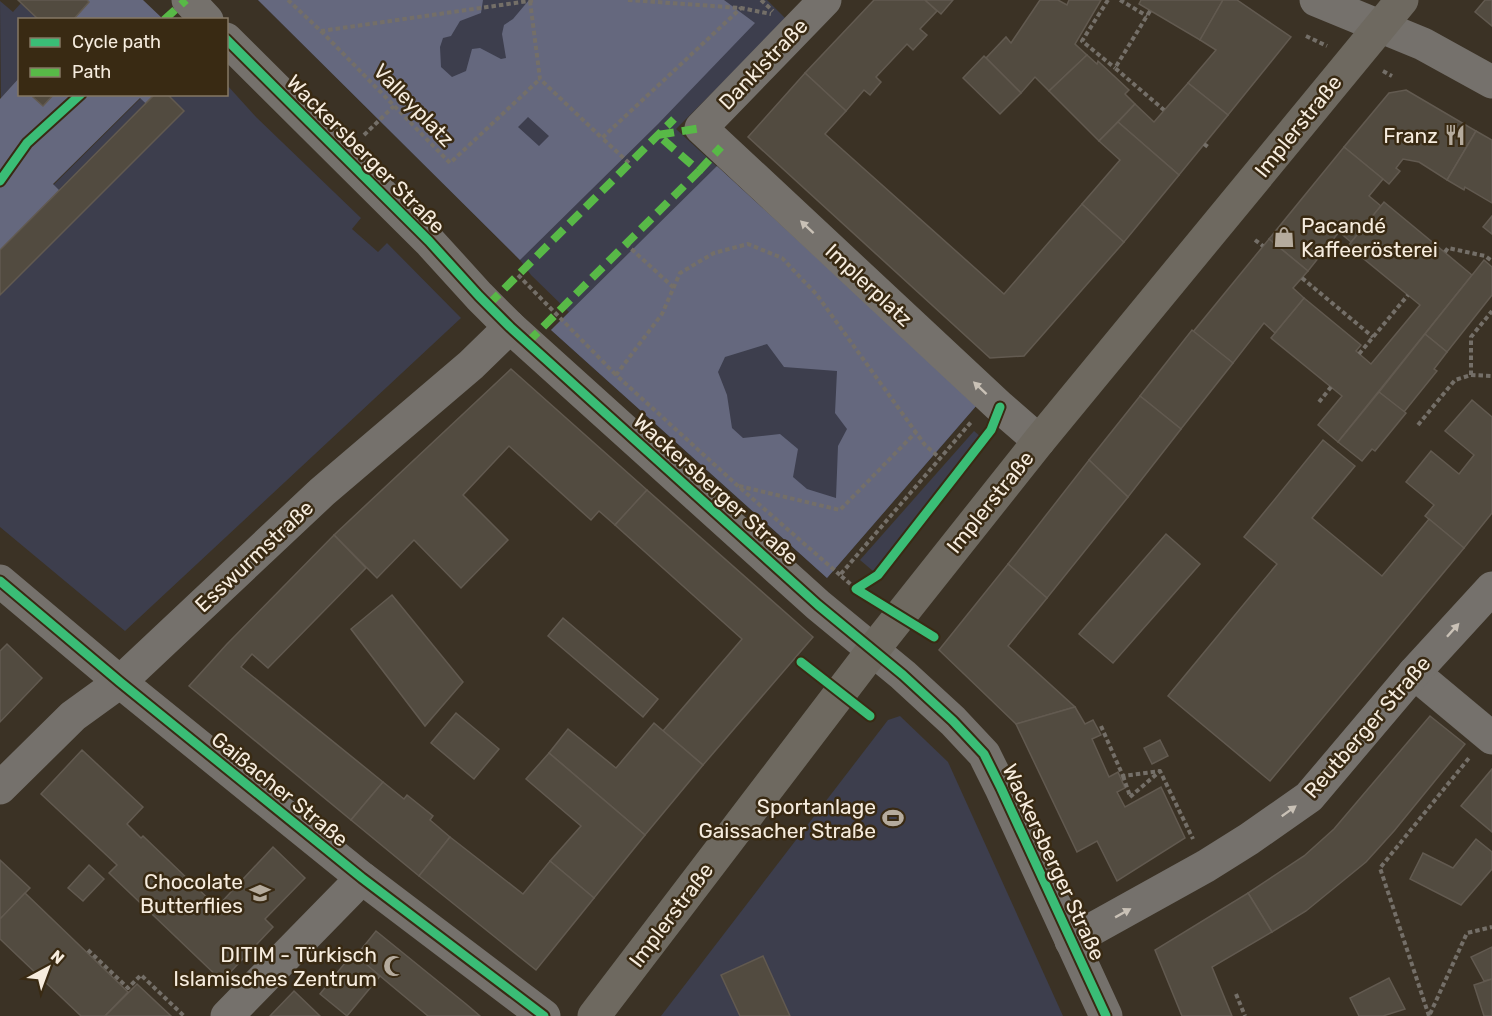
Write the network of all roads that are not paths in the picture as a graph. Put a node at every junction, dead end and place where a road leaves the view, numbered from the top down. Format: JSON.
{"nodes":[{"id":1,"x":188,"y":0,"type":"edge"},
{"id":2,"x":825,"y":0,"type":"edge"},
{"id":3,"x":1316,"y":0,"type":"edge"},
{"id":4,"x":1402,"y":0,"type":"edge"},
{"id":5,"x":205,"y":18,"type":"edge"},
{"id":6,"x":1381,"y":25,"type":"junction"},
{"id":7,"x":228,"y":41,"type":"edge"},
{"id":8,"x":1492,"y":82,"type":"edge"},
{"id":9,"x":701,"y":128,"type":"joint"},
{"id":10,"x":510,"y":327,"type":"junction"},
{"id":11,"x":1039,"y":441,"type":"junction"},
{"id":12,"x":0,"y":581,"type":"edge"},
{"id":13,"x":1492,"y":588,"type":"edge"},
{"id":14,"x":873,"y":650,"type":"junction"},
{"id":15,"x":1414,"y":673,"type":"junction"},
{"id":16,"x":120,"y":682,"type":"junction"},
{"id":17,"x":1490,"y":736,"type":"edge"},
{"id":18,"x":0,"y":789,"type":"edge"},
{"id":19,"x":362,"y":878,"type":"junction"},
{"id":20,"x":1071,"y":941,"type":"junction"},
{"id":21,"x":227,"y":1016,"type":"edge"},
{"id":22,"x":544,"y":1016,"type":"edge"},
{"id":23,"x":594,"y":1016,"type":"edge"},
{"id":24,"x":1106,"y":1016,"type":"edge"}],
"edges":[{"from":1,"to":5,"type":"street"},
{"from":2,"to":9,"type":"street","name":"Danklstraße"},
{"from":3,"to":6,"type":"street"},
{"from":4,"to":6,"type":"main road","name":"Implerstraße"},
{"from":6,"to":8,"type":"street"},
{"from":6,"to":11,"type":"main road","name":"Implerstraße"},
{"from":7,"to":10,"type":"street","name":"Wackersberger Straße"},
{"from":11,"to":9,"type":"street","name":"Implerplatz","one_way":true},
{"from":10,"to":14,"type":"street","name":"Wackersberger Straße"},
{"from":10,"to":16,"type":"street","name":"Esswurmstraße"},
{"from":11,"to":14,"type":"main road","name":"Implerstraße"},
{"from":12,"to":16,"type":"street","name":"Gaißacher Straße"},
{"from":15,"to":13,"type":"street","name":"Reutberger Straße","one_way":true},
{"from":14,"to":20,"type":"street","name":"Wackersberger Straße"},
{"from":14,"to":23,"type":"main road","name":"Implerstraße"},
{"from":15,"to":17,"type":"street"},
{"from":20,"to":15,"type":"street","name":"Reutberger Straße","one_way":true},
{"from":16,"to":18,"type":"street","name":"Esswurmstraße"},
{"from":16,"to":19,"type":"street","name":"Gaißacher Straße"},
{"from":19,"to":21,"type":"street"},
{"from":19,"to":22,"type":"street","name":"Gaißacher Straße"},
{"from":20,"to":24,"type":"street","name":"Wackersberger Straße"}]}
